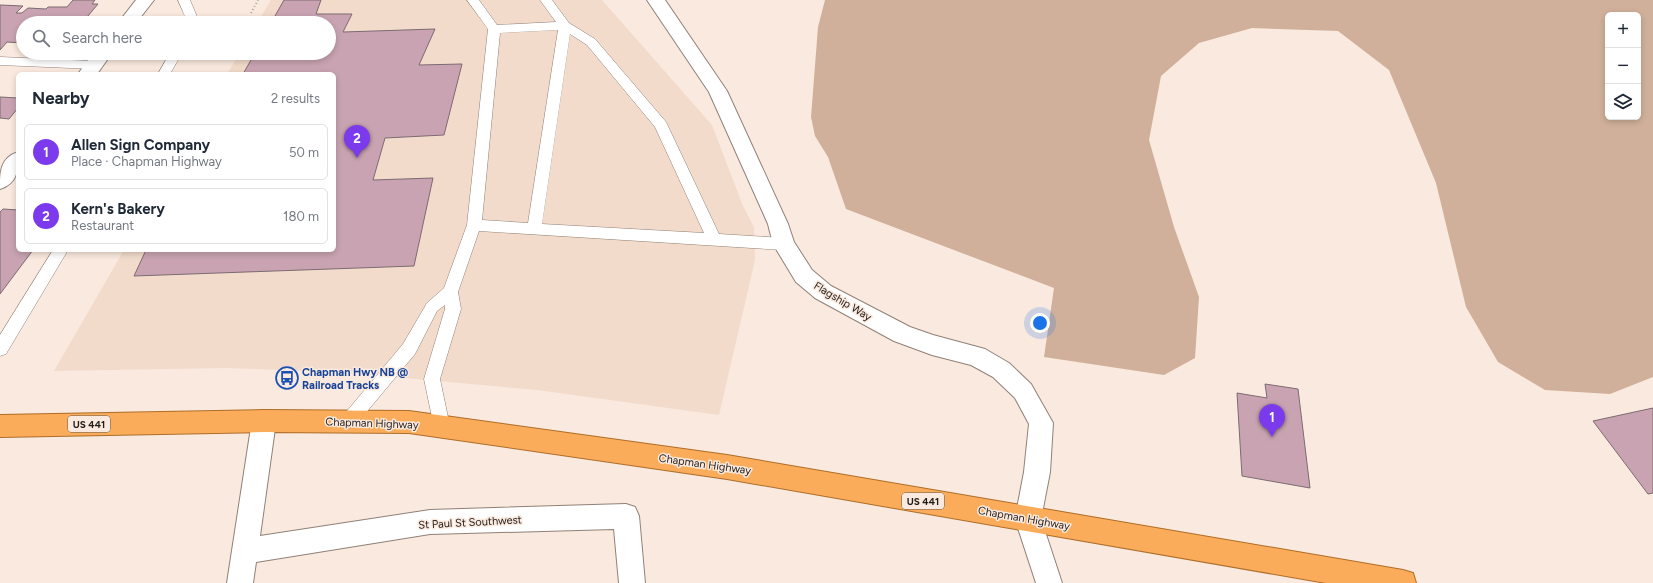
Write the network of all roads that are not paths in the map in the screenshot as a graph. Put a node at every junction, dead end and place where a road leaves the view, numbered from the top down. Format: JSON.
{"nodes":[{"id":1,"x":145,"y":0,"type":"edge"},
{"id":2,"x":184,"y":0,"type":"edge"},
{"id":3,"x":473,"y":0,"type":"edge"},
{"id":4,"x":546,"y":0,"type":"edge"},
{"id":5,"x":656,"y":0,"type":"edge"},
{"id":6,"x":132,"y":16,"type":"edge"},
{"id":7,"x":191,"y":16,"type":"edge"},
{"id":8,"x":565,"y":26,"type":"junction"},
{"id":9,"x":494,"y":29,"type":"junction"},
{"id":10,"x":172,"y":60,"type":"edge"},
{"id":11,"x":0,"y":61,"type":"edge"},
{"id":12,"x":95,"y":64,"type":"edge"},
{"id":13,"x":165,"y":72,"type":"edge"},
{"id":14,"x":16,"y":161,"type":"edge"},
{"id":15,"x":0,"y":181,"type":"edge"},
{"id":16,"x":474,"y":225,"type":"junction"},
{"id":17,"x":534,"y":229,"type":"junction"},
{"id":18,"x":714,"y":240,"type":"junction"},
{"id":19,"x":784,"y":244,"type":"junction"},
{"id":20,"x":61,"y":252,"type":"edge"},
{"id":21,"x":450,"y":292,"type":"junction"},
{"id":22,"x":0,"y":349,"type":"edge"},
{"id":23,"x":264,"y":421,"type":"junction"},
{"id":24,"x":348,"y":422,"type":"junction"},
{"id":25,"x":0,"y":426,"type":"edge"},
{"id":26,"x":442,"y":427,"type":"junction"},
{"id":27,"x":1028,"y":519,"type":"junction"},
{"id":28,"x":244,"y":551,"type":"junction"},
{"id":29,"x":240,"y":583,"type":"edge"},
{"id":30,"x":632,"y":583,"type":"edge"},
{"id":31,"x":1049,"y":583,"type":"edge"},
{"id":32,"x":1403,"y":583,"type":"edge"}],
"edges":[{"from":1,"to":6,"type":"street"},
{"from":2,"to":7,"type":"lane"},
{"from":3,"to":9,"type":"lane"},
{"from":4,"to":8,"type":"lane"},
{"from":5,"to":19,"type":"street","name":"Flagship Way"},
{"from":8,"to":9,"type":"lane"},
{"from":8,"to":17,"type":"lane"},
{"from":8,"to":18,"type":"lane"},
{"from":9,"to":16,"type":"lane"},
{"from":10,"to":13,"type":"lane"},
{"from":11,"to":12,"type":"lane"},
{"from":14,"to":15,"type":"street"},
{"from":16,"to":17,"type":"lane"},
{"from":16,"to":21,"type":"lane"},
{"from":17,"to":18,"type":"lane"},
{"from":18,"to":19,"type":"lane"},
{"from":19,"to":27,"type":"street","name":"Flagship Way"},
{"from":20,"to":22,"type":"lane"},
{"from":21,"to":24,"type":"lane"},
{"from":21,"to":26,"type":"lane"},
{"from":23,"to":24,"type":"highway","name":"Chapman Highway","number":"US 441"},
{"from":23,"to":25,"type":"highway","name":"Chapman Highway","number":"US 441"},
{"from":23,"to":28,"type":"street"},
{"from":24,"to":26,"type":"highway","name":"Chapman Highway","number":"US 441"},
{"from":26,"to":27,"type":"highway","name":"Chapman Highway","number":"US 441"},
{"from":27,"to":31,"type":"street"},
{"from":27,"to":32,"type":"highway","name":"Chapman Highway","number":"US 441"},
{"from":28,"to":29,"type":"street"},
{"from":28,"to":30,"type":"street","name":"St Paul St Southwest"}]}
